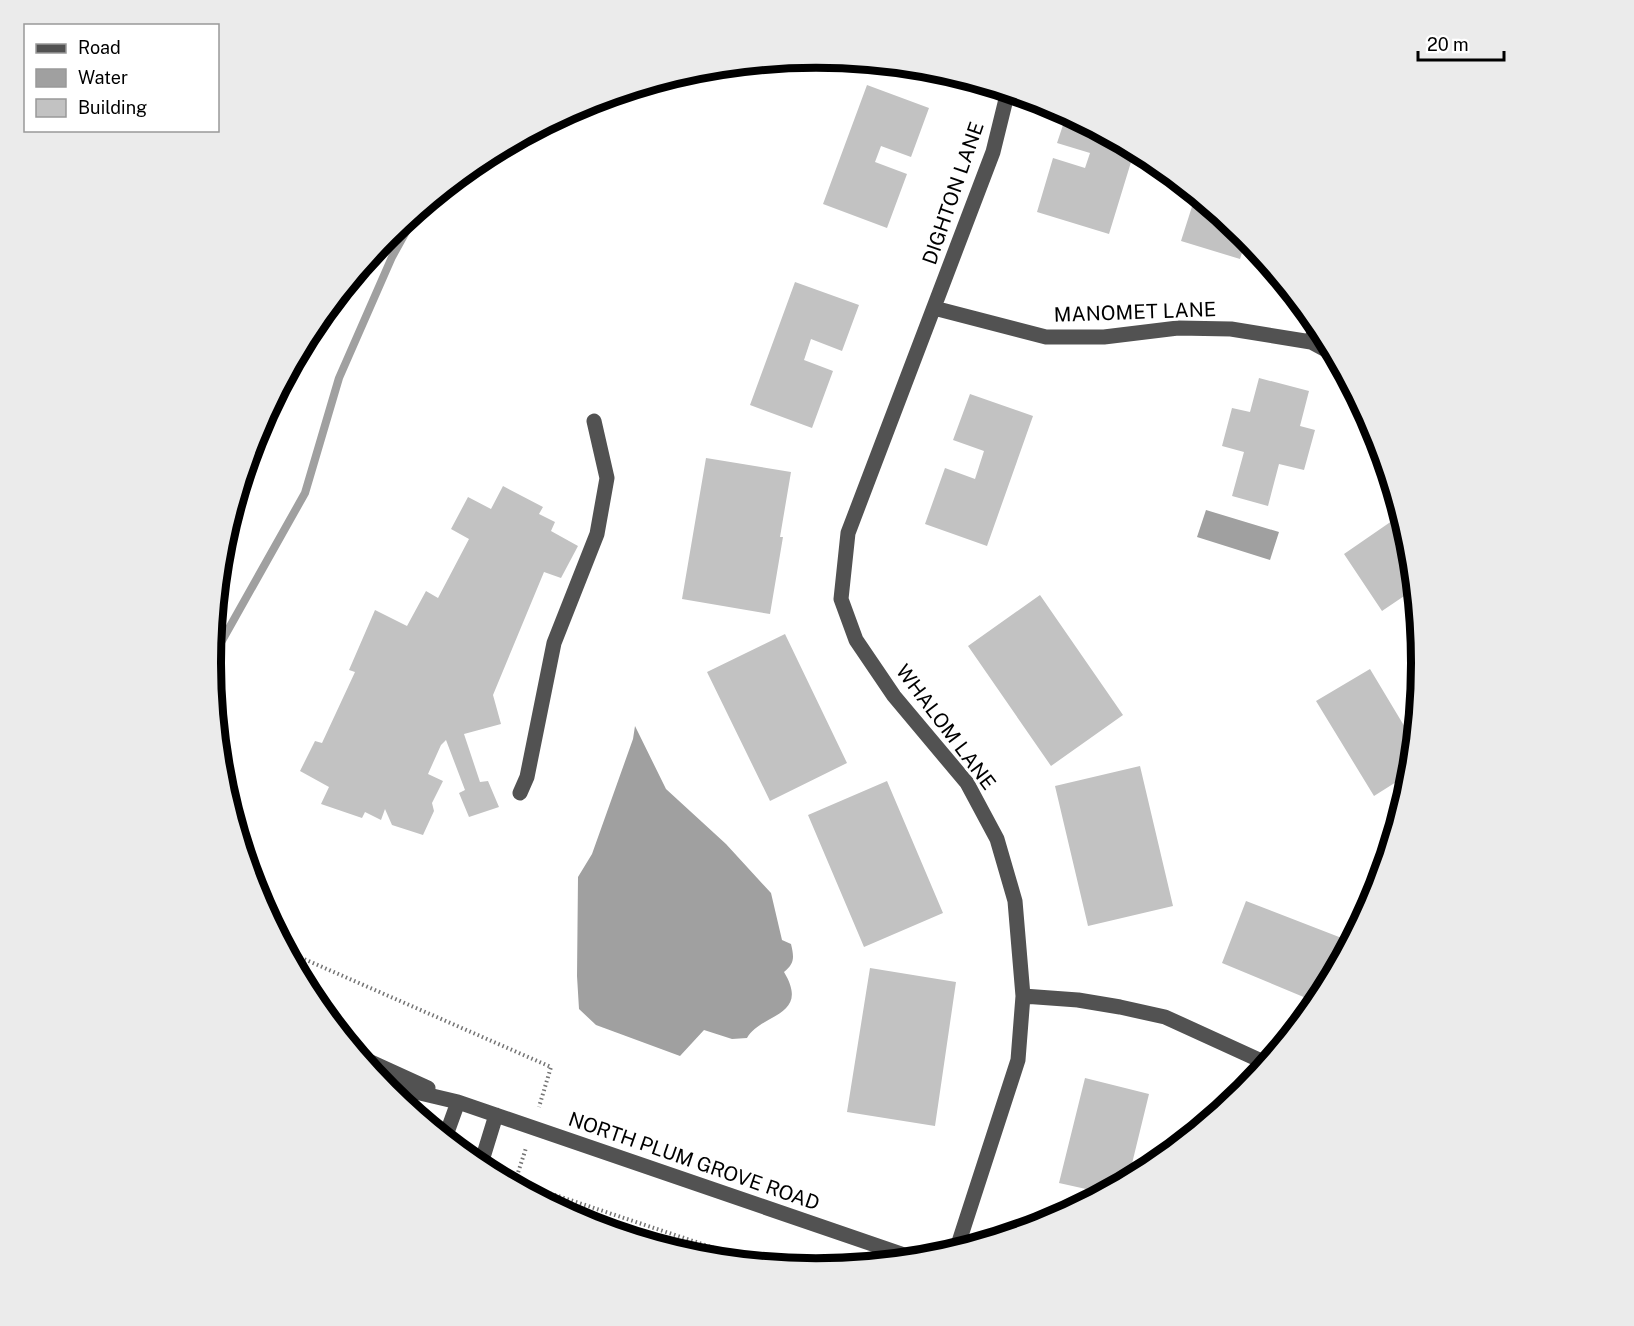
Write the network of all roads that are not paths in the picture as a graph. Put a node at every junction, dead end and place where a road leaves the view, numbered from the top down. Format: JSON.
{"nodes":[{"id":1,"x":1006,"y":98,"type":"edge"},
{"id":2,"x":934,"y":308,"type":"junction"},
{"id":3,"x":1313,"y":334,"type":"edge"},
{"id":4,"x":1311,"y":342,"type":"junction"},
{"id":5,"x":1322,"y":348,"type":"edge"},
{"id":6,"x":594,"y":421,"type":"dead end"},
{"id":7,"x":520,"y":793,"type":"dead end"},
{"id":8,"x":1023,"y":996,"type":"junction"},
{"id":9,"x":1261,"y":1061,"type":"edge"},
{"id":10,"x":378,"y":1065,"type":"edge"},
{"id":11,"x":401,"y":1088,"type":"edge"},
{"id":12,"x":458,"y":1102,"type":"junction"},
{"id":13,"x":496,"y":1115,"type":"junction"},
{"id":14,"x":448,"y":1130,"type":"edge"},
{"id":15,"x":483,"y":1156,"type":"edge"},
{"id":16,"x":959,"y":1241,"type":"edge"},
{"id":17,"x":897,"y":1253,"type":"edge"}],
"edges":[{"from":1,"to":2,"type":"street","name":"DIGHTON LANE"},
{"from":2,"to":4,"type":"street","name":"MANOMET LANE"},
{"from":2,"to":8,"type":"street","name":"WHALOM LANE"},
{"from":3,"to":4,"type":"street"},
{"from":4,"to":5,"type":"street","name":"MANOMET LANE"},
{"from":6,"to":7,"type":"street"},
{"from":8,"to":9,"type":"street"},
{"from":8,"to":16,"type":"street","name":"WHALOM LANE"},
{"from":10,"to":12,"type":"street","name":"NORTH PLUM GROVE ROAD"},
{"from":11,"to":12,"type":"street","name":"NORTH PLUM GROVE ROAD"},
{"from":12,"to":13,"type":"street","name":"NORTH PLUM GROVE ROAD"},
{"from":12,"to":14,"type":"street"},
{"from":13,"to":15,"type":"street"},
{"from":13,"to":17,"type":"street","name":"NORTH PLUM GROVE ROAD"}]}
